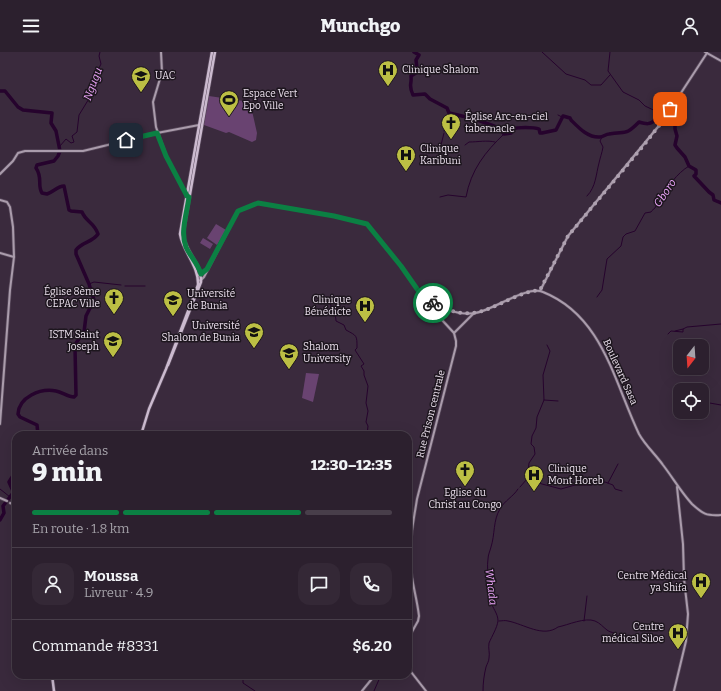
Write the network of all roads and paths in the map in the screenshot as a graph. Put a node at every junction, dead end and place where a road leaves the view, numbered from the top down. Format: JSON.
{"nodes":[{"id":1,"x":161,"y":52,"type":"edge"},
{"id":2,"x":214,"y":52,"type":"edge"},
{"id":3,"x":706,"y":52,"type":"edge"},
{"id":4,"x":721,"y":61,"type":"edge"},
{"id":5,"x":200,"y":125,"type":"junction"},
{"id":6,"x":157,"y":133,"type":"junction"},
{"id":7,"x":0,"y":174,"type":"edge"},
{"id":8,"x":188,"y":197,"type":"junction"},
{"id":9,"x":0,"y":200,"type":"edge"},
{"id":10,"x":0,"y":253,"type":"edge"},
{"id":11,"x":14,"y":257,"type":"junction"},
{"id":12,"x":207,"y":269,"type":"junction"},
{"id":13,"x":199,"y":275,"type":"junction"},
{"id":14,"x":200,"y":280,"type":"junction"},
{"id":15,"x":540,"y":290,"type":"junction"},
{"id":16,"x":425,"y":299,"type":"junction"},
{"id":17,"x":474,"y":313,"type":"junction"},
{"id":18,"x":454,"y":333,"type":"junction"},
{"id":19,"x":0,"y":424,"type":"edge"},
{"id":20,"x":142,"y":431,"type":"edge"},
{"id":21,"x":677,"y":486,"type":"junction"},
{"id":22,"x":0,"y":498,"type":"edge"},
{"id":23,"x":6,"y":500,"type":"dead end"},
{"id":24,"x":721,"y":515,"type":"edge"},
{"id":25,"x":412,"y":539,"type":"edge"},
{"id":26,"x":412,"y":578,"type":"edge"},
{"id":27,"x":412,"y":632,"type":"edge"},
{"id":28,"x":412,"y":673,"type":"edge"},
{"id":29,"x":52,"y":679,"type":"edge"},
{"id":30,"x":372,"y":679,"type":"edge"},
{"id":31,"x":54,"y":691,"type":"edge"},
{"id":32,"x":362,"y":691,"type":"edge"},
{"id":33,"x":426,"y":691,"type":"edge"},
{"id":34,"x":674,"y":691,"type":"edge"}],
"edges":[{"from":1,"to":6,"type":"street"},
{"from":2,"to":5,"type":"main road"},
{"from":3,"to":4,"type":"street"},
{"from":3,"to":15,"type":"street"},
{"from":5,"to":6,"type":"street"},
{"from":5,"to":8,"type":"main road"},
{"from":6,"to":7,"type":"street"},
{"from":6,"to":8,"type":"street"},
{"from":8,"to":13,"type":"main road"},
{"from":9,"to":11,"type":"street"},
{"from":10,"to":11,"type":"street"},
{"from":11,"to":19,"type":"street"},
{"from":12,"to":13,"type":"street"},
{"from":12,"to":14,"type":"street"},
{"from":12,"to":16,"type":"street"},
{"from":13,"to":14,"type":"main road"},
{"from":14,"to":20,"type":"main road"},
{"from":15,"to":17,"type":"street"},
{"from":15,"to":21,"type":"street","name":"Boulevard Sasa"},
{"from":16,"to":17,"type":"street"},
{"from":16,"to":18,"type":"street"},
{"from":17,"to":18,"type":"street"},
{"from":18,"to":25,"type":"street","name":"Rue Prison centrale"},
{"from":21,"to":24,"type":"street","name":"Boulevard Sasa"},
{"from":21,"to":34,"type":"street"},
{"from":22,"to":23,"type":"street"},
{"from":26,"to":27,"type":"street","name":"Rue Prison centrale"},
{"from":28,"to":33,"type":"street"},
{"from":29,"to":31,"type":"main road"},
{"from":30,"to":32,"type":"street"}]}
